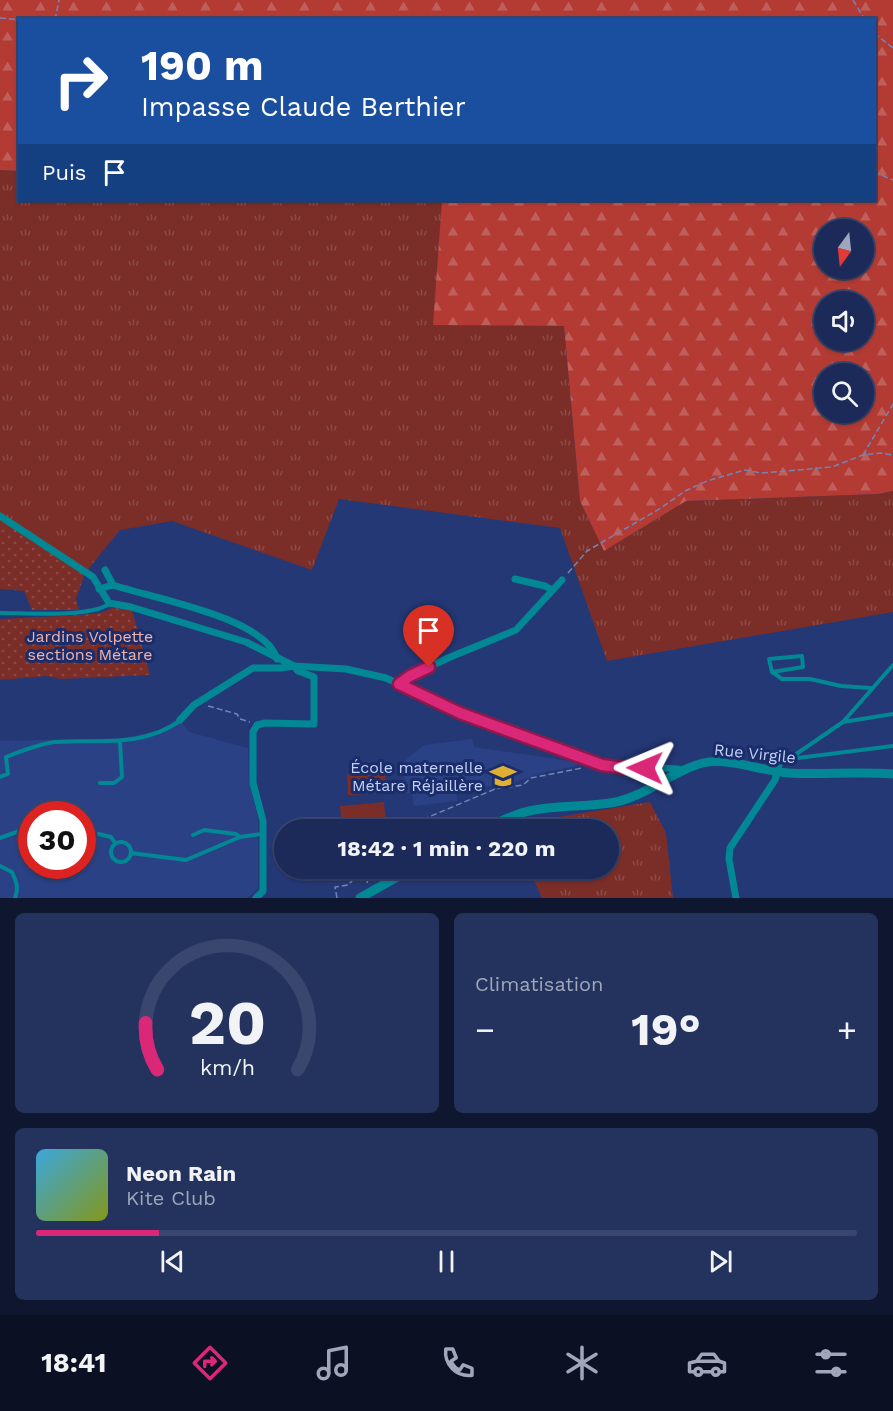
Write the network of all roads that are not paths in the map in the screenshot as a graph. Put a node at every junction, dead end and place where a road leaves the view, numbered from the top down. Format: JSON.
{"nodes":[{"id":1,"x":0,"y":516,"type":"edge"},
{"id":2,"x":105,"y":570,"type":"dead end"},
{"id":3,"x":515,"y":579,"type":"dead end"},
{"id":4,"x":562,"y":580,"type":"road end"},
{"id":5,"x":113,"y":585,"type":"junction"},
{"id":6,"x":99,"y":589,"type":"junction"},
{"id":7,"x":552,"y":590,"type":"junction"},
{"id":8,"x":109,"y":603,"type":"junction"},
{"id":9,"x":0,"y":613,"type":"edge"},
{"id":10,"x":277,"y":659,"type":"junction"},
{"id":11,"x":893,"y":665,"type":"edge"},
{"id":12,"x":294,"y":666,"type":"junction"},
{"id":13,"x":772,"y":672,"type":"junction"},
{"id":14,"x":399,"y":684,"type":"junction"},
{"id":15,"x":871,"y":688,"type":"junction"},
{"id":16,"x":893,"y":714,"type":"edge"},
{"id":17,"x":180,"y":720,"type":"joint"},
{"id":18,"x":843,"y":722,"type":"junction"},
{"id":19,"x":120,"y":742,"type":"junction"},
{"id":20,"x":893,"y":746,"type":"edge"},
{"id":21,"x":789,"y":759,"type":"junction"},
{"id":22,"x":685,"y":770,"type":"junction"},
{"id":23,"x":777,"y":772,"type":"junction"},
{"id":24,"x":893,"y":774,"type":"edge"},
{"id":25,"x":0,"y":777,"type":"edge"},
{"id":26,"x":100,"y":783,"type":"dead end"},
{"id":27,"x":506,"y":819,"type":"edge"},
{"id":28,"x":18,"y":832,"type":"edge"},
{"id":29,"x":96,"y":833,"type":"edge"},
{"id":30,"x":263,"y":834,"type":"junction"},
{"id":31,"x":194,"y":835,"type":"dead end"},
{"id":32,"x":240,"y":837,"type":"junction"},
{"id":33,"x":0,"y":838,"type":"edge"},
{"id":34,"x":115,"y":843,"type":"junction"},
{"id":35,"x":131,"y":853,"type":"junction"},
{"id":36,"x":0,"y":866,"type":"edge"},
{"id":37,"x":394,"y":879,"type":"edge"},
{"id":38,"x":15,"y":898,"type":"edge"},
{"id":39,"x":256,"y":898,"type":"edge"},
{"id":40,"x":360,"y":898,"type":"edge"},
{"id":41,"x":736,"y":898,"type":"edge"}],
"edges":[{"from":1,"to":6,"type":"street"},
{"from":2,"to":5,"type":"street"},
{"from":3,"to":7,"type":"street"},
{"from":4,"to":7,"type":"street"},
{"from":5,"to":6,"type":"street"},
{"from":5,"to":10,"type":"street"},
{"from":6,"to":8,"type":"street"},
{"from":7,"to":14,"type":"street"},
{"from":8,"to":9,"type":"lane"},
{"from":8,"to":10,"type":"street"},
{"from":10,"to":12,"type":"street"},
{"from":11,"to":15,"type":"lane"},
{"from":12,"to":14,"type":"street"},
{"from":12,"to":17,"type":"street"},
{"from":12,"to":30,"type":"street"},
{"from":13,"to":13,"type":"lane"},
{"from":13,"to":15,"type":"lane"},
{"from":14,"to":22,"type":"street"},
{"from":15,"to":18,"type":"lane"},
{"from":16,"to":18,"type":"lane"},
{"from":17,"to":19,"type":"lane"},
{"from":18,"to":21,"type":"lane"},
{"from":19,"to":25,"type":"lane"},
{"from":19,"to":26,"type":"lane"},
{"from":20,"to":21,"type":"lane"},
{"from":21,"to":23,"type":"lane"},
{"from":22,"to":23,"type":"street","name":"Rue Virgile"},
{"from":22,"to":27,"type":"street","name":"Rue Virgile"},
{"from":23,"to":24,"type":"street","name":"Rue Virgile"},
{"from":23,"to":41,"type":"street"},
{"from":28,"to":33,"type":"lane"},
{"from":29,"to":34,"type":"lane"},
{"from":30,"to":32,"type":"lane"},
{"from":30,"to":39,"type":"street"},
{"from":31,"to":32,"type":"lane"},
{"from":32,"to":35,"type":"lane"},
{"from":34,"to":35,"type":"lane"},
{"from":34,"to":35,"type":"lane"},
{"from":36,"to":38,"type":"lane"},
{"from":37,"to":40,"type":"street"}]}
